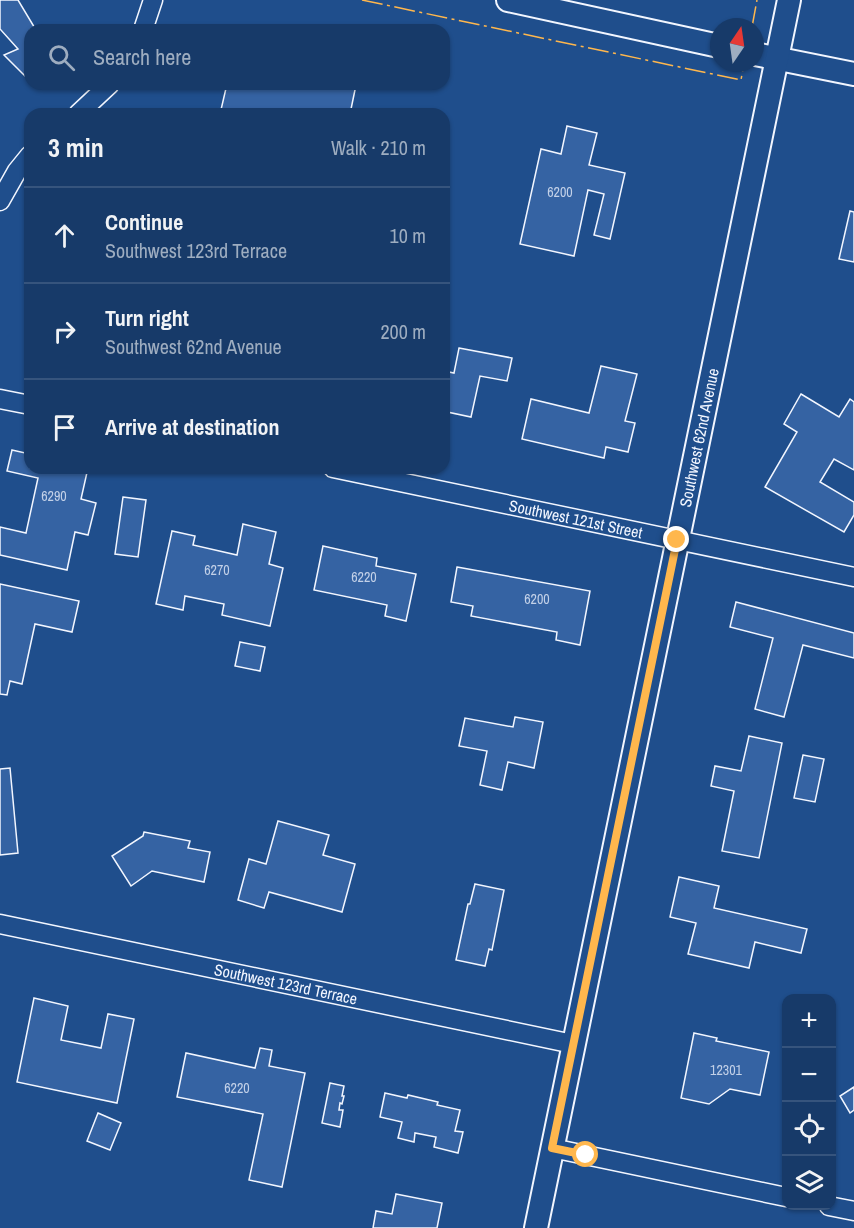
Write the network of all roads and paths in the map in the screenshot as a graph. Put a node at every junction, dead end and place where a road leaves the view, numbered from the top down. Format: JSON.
{"nodes":[{"id":1,"x":153,"y":0,"type":"edge"},
{"id":2,"x":508,"y":0,"type":"edge"},
{"id":3,"x":789,"y":0,"type":"edge"},
{"id":4,"x":145,"y":24,"type":"edge"},
{"id":5,"x":710,"y":44,"type":"edge"},
{"id":6,"x":764,"y":56,"type":"edge"},
{"id":7,"x":777,"y":58,"type":"junction"},
{"id":8,"x":854,"y":74,"type":"edge"},
{"id":9,"x":104,"y":90,"type":"edge"},
{"id":10,"x":84,"y":108,"type":"edge"},
{"id":11,"x":24,"y":162,"type":"edge"},
{"id":12,"x":0,"y":201,"type":"edge"},
{"id":13,"x":0,"y":399,"type":"edge"},
{"id":14,"x":24,"y":404,"type":"edge"},
{"id":15,"x":362,"y":474,"type":"edge"},
{"id":16,"x":677,"y":540,"type":"junction"},
{"id":17,"x":854,"y":577,"type":"edge"},
{"id":18,"x":0,"y":924,"type":"edge"},
{"id":19,"x":573,"y":1044,"type":"junction"},
{"id":20,"x":552,"y":1148,"type":"junction"},
{"id":21,"x":782,"y":1196,"type":"edge"},
{"id":22,"x":836,"y":1207,"type":"edge"},
{"id":23,"x":854,"y":1211,"type":"edge"},
{"id":24,"x":536,"y":1228,"type":"edge"}],
"edges":[{"from":1,"to":4,"type":"street"},
{"from":2,"to":5,"type":"street"},
{"from":3,"to":7,"type":"street","name":"Southwest 62nd Avenue"},
{"from":6,"to":7,"type":"street"},
{"from":7,"to":8,"type":"street"},
{"from":7,"to":16,"type":"street","name":"Southwest 62nd Avenue"},
{"from":9,"to":10,"type":"street"},
{"from":11,"to":12,"type":"street"},
{"from":13,"to":14,"type":"street"},
{"from":15,"to":16,"type":"street","name":"Southwest 121st Street"},
{"from":16,"to":17,"type":"street","name":"Southwest 121st Street"},
{"from":16,"to":19,"type":"street","name":"Southwest 62nd Avenue"},
{"from":18,"to":19,"type":"street","name":"Southwest 123rd Terrace"},
{"from":19,"to":20,"type":"street","name":"Southwest 62nd Avenue"},
{"from":20,"to":21,"type":"street"},
{"from":20,"to":24,"type":"street","name":"Southwest 62nd Avenue"},
{"from":22,"to":23,"type":"street"}]}
